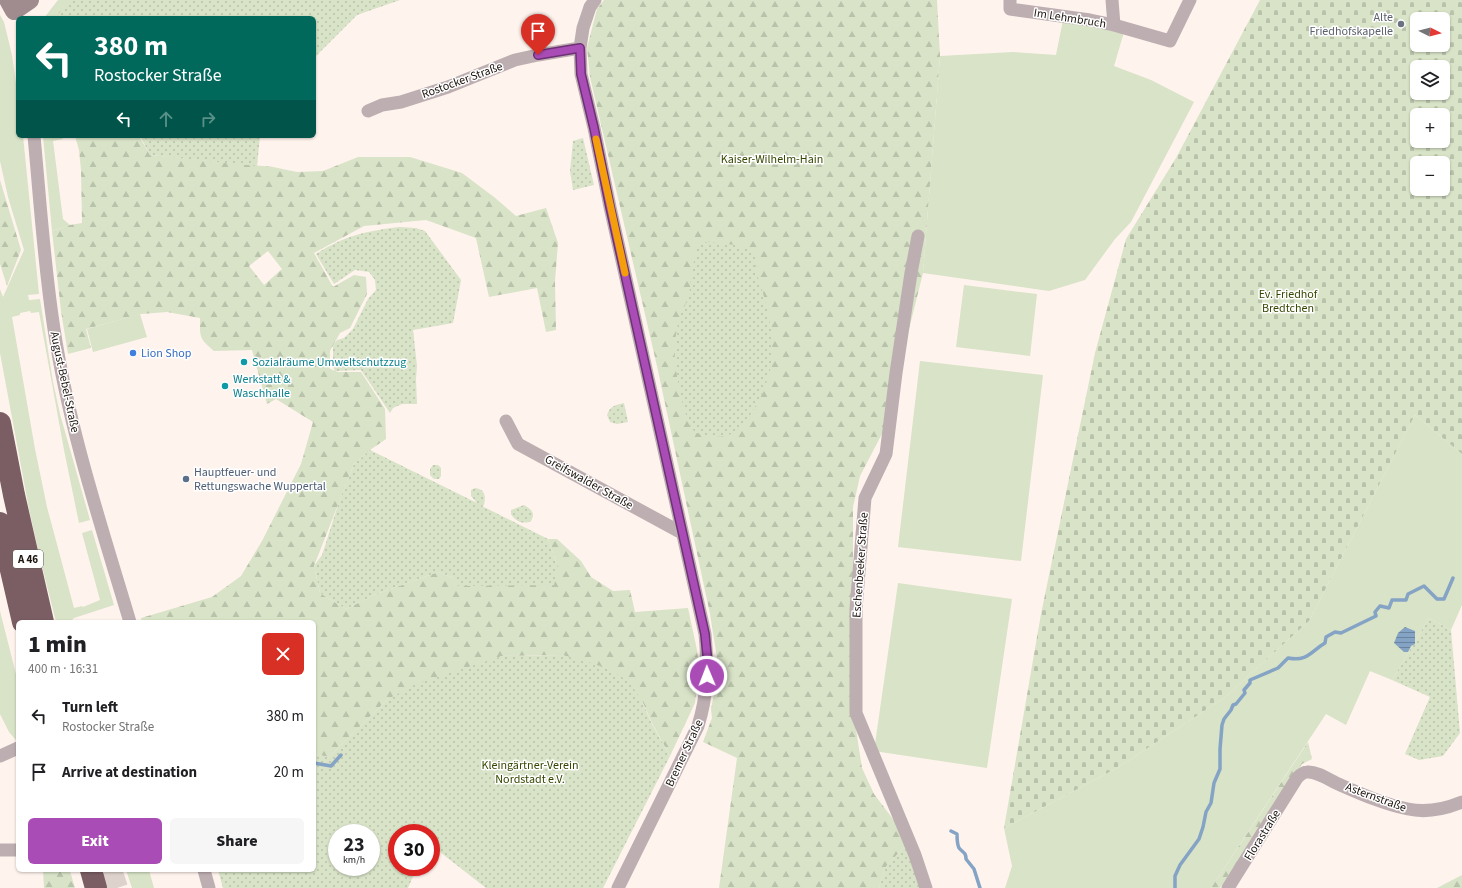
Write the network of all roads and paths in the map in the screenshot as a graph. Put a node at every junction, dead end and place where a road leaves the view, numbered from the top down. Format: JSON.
{"nodes":[{"id":1,"x":30,"y":0,"type":"edge"},
{"id":2,"x":595,"y":0,"type":"edge"},
{"id":3,"x":1010,"y":0,"type":"edge"},
{"id":4,"x":1112,"y":0,"type":"edge"},
{"id":5,"x":1190,"y":0,"type":"edge"},
{"id":6,"x":13,"y":10,"type":"edge"},
{"id":7,"x":1114,"y":25,"type":"junction"},
{"id":8,"x":580,"y":48,"type":"junction"},
{"id":9,"x":368,"y":111,"type":"dead end"},
{"id":10,"x":34,"y":138,"type":"edge"},
{"id":11,"x":918,"y":236,"type":"dead end"},
{"id":12,"x":506,"y":421,"type":"dead end"},
{"id":13,"x":0,"y":423,"type":"edge"},
{"id":14,"x":0,"y":523,"type":"edge"},
{"id":15,"x":682,"y":533,"type":"junction"},
{"id":16,"x":23,"y":620,"type":"edge"},
{"id":17,"x":43,"y":620,"type":"edge"},
{"id":18,"x":129,"y":620,"type":"edge"},
{"id":19,"x":16,"y":749,"type":"edge"},
{"id":20,"x":0,"y":756,"type":"edge"},
{"id":21,"x":1295,"y":782,"type":"joint"},
{"id":22,"x":1462,"y":802,"type":"edge"},
{"id":23,"x":0,"y":850,"type":"edge"},
{"id":24,"x":16,"y":850,"type":"edge"},
{"id":25,"x":92,"y":872,"type":"edge"},
{"id":26,"x":205,"y":872,"type":"edge"},
{"id":27,"x":96,"y":888,"type":"edge"},
{"id":28,"x":209,"y":888,"type":"edge"},
{"id":29,"x":618,"y":888,"type":"edge"},
{"id":30,"x":926,"y":888,"type":"edge"},
{"id":31,"x":1228,"y":888,"type":"edge"}],
"edges":[{"from":1,"to":6,"type":"street"},
{"from":2,"to":8,"type":"street","name":"Bremer Straße"},
{"from":3,"to":7,"type":"street","name":"Im Lehmbruch"},
{"from":4,"to":7,"type":"street","name":"Im Lehmbruch"},
{"from":5,"to":7,"type":"street","name":"Im Lehmbruch"},
{"from":8,"to":9,"type":"street","name":"Rostocker Straße"},
{"from":8,"to":15,"type":"street","name":"Bremer Straße"},
{"from":10,"to":18,"type":"street","name":"August-Bebel-Straße"},
{"from":11,"to":30,"type":"street","name":"Eschenbeeker Straße"},
{"from":12,"to":15,"type":"street","name":"Greifswalder Straße"},
{"from":13,"to":17,"type":"highway","number":"A 46"},
{"from":14,"to":16,"type":"highway","number":"A 46"},
{"from":15,"to":29,"type":"street","name":"Bremer Straße"},
{"from":19,"to":20,"type":"street"},
{"from":21,"to":22,"type":"street","name":"Asternstraße"},
{"from":21,"to":31,"type":"street","name":"Florastraße"},
{"from":23,"to":24,"type":"street"},
{"from":25,"to":27,"type":"highway"},
{"from":26,"to":28,"type":"street"}]}
